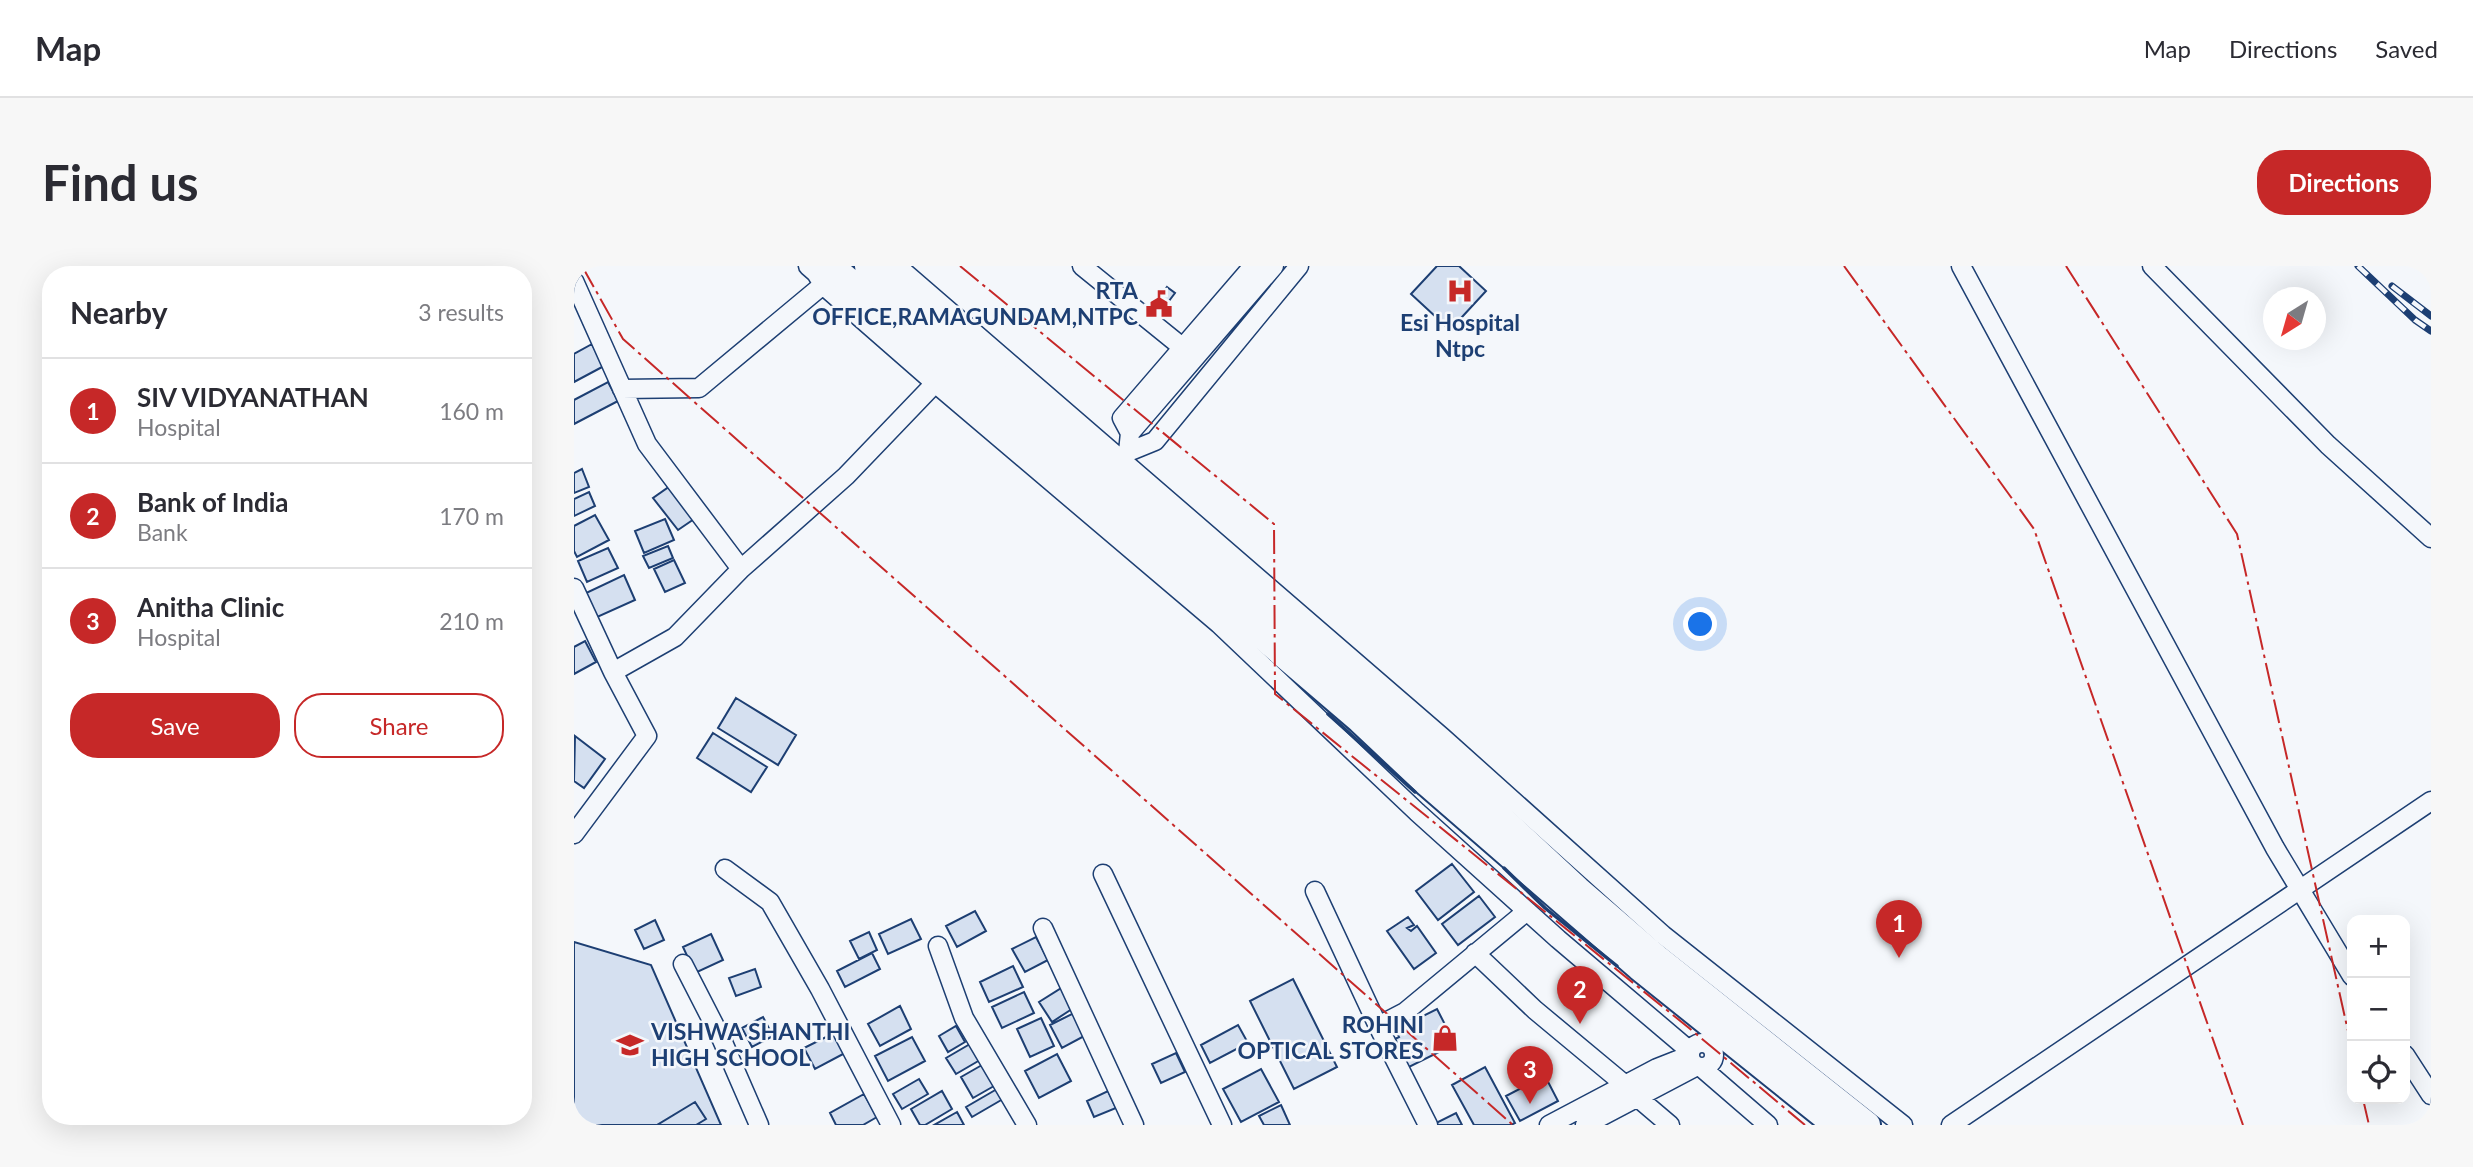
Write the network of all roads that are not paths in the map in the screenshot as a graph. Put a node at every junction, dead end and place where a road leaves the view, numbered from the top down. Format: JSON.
{"nodes":[{"id":1,"x":808,"y":266,"type":"edge"},
{"id":2,"x":868,"y":266,"type":"edge"},
{"id":3,"x":897,"y":266,"type":"edge"},
{"id":4,"x":1082,"y":266,"type":"edge"},
{"id":5,"x":1253,"y":266,"type":"edge"},
{"id":6,"x":1274,"y":266,"type":"edge"},
{"id":7,"x":1299,"y":266,"type":"edge"},
{"id":8,"x":1961,"y":266,"type":"edge"},
{"id":9,"x":2152,"y":266,"type":"edge"},
{"id":10,"x":830,"y":274,"type":"edge"},
{"id":11,"x":574,"y":281,"type":"edge"},
{"id":12,"x":1182,"y":347,"type":"junction"},
{"id":13,"x":942,"y":376,"type":"junction"},
{"id":14,"x":622,"y":389,"type":"junction"},
{"id":15,"x":1130,"y":433,"type":"junction"},
{"id":16,"x":1108,"y":478,"type":"junction"},
{"id":17,"x":2431,"y":538,"type":"edge"},
{"id":18,"x":1140,"y":544,"type":"junction"},
{"id":19,"x":741,"y":569,"type":"junction"},
{"id":20,"x":574,"y":588,"type":"edge"},
{"id":21,"x":613,"y":671,"type":"junction"},
{"id":22,"x":2431,"y":801,"type":"edge"},
{"id":23,"x":574,"y":834,"type":"edge"},
{"id":24,"x":1527,"y":842,"type":"junction"},
{"id":25,"x":725,"y":869,"type":"dead end"},
{"id":26,"x":1103,"y":874,"type":"dead end"},
{"id":27,"x":2299,"y":889,"type":"junction"},
{"id":28,"x":1315,"y":891,"type":"dead end"},
{"id":29,"x":1527,"y":911,"type":"junction"},
{"id":30,"x":1043,"y":928,"type":"dead end"},
{"id":31,"x":938,"y":946,"type":"dead end"},
{"id":32,"x":1475,"y":953,"type":"junction"},
{"id":33,"x":683,"y":964,"type":"dead end"},
{"id":34,"x":2347,"y":968,"type":"edge"},
{"id":35,"x":1378,"y":1026,"type":"junction"},
{"id":36,"x":1733,"y":1029,"type":"junction"},
{"id":37,"x":1695,"y":1060,"type":"junction"},
{"id":38,"x":2410,"y":1062,"type":"edge"},
{"id":39,"x":1630,"y":1091,"type":"junction"},
{"id":40,"x":2431,"y":1094,"type":"edge"},
{"id":41,"x":759,"y":1125,"type":"edge"},
{"id":42,"x":891,"y":1125,"type":"edge"},
{"id":43,"x":1027,"y":1125,"type":"edge"},
{"id":44,"x":1134,"y":1125,"type":"edge"},
{"id":45,"x":1222,"y":1125,"type":"edge"},
{"id":46,"x":1428,"y":1125,"type":"edge"},
{"id":47,"x":1549,"y":1125,"type":"edge"},
{"id":48,"x":1586,"y":1125,"type":"edge"},
{"id":49,"x":1670,"y":1125,"type":"edge"},
{"id":50,"x":1768,"y":1125,"type":"edge"},
{"id":51,"x":1836,"y":1125,"type":"edge"},
{"id":52,"x":1867,"y":1125,"type":"edge"},
{"id":53,"x":1903,"y":1125,"type":"edge"},
{"id":54,"x":1951,"y":1125,"type":"edge"}],
"edges":[{"from":1,"to":10,"type":"street"},
{"from":2,"to":16,"type":"highway"},
{"from":3,"to":16,"type":"street"},
{"from":4,"to":12,"type":"street"},
{"from":5,"to":12,"type":"street"},
{"from":6,"to":15,"type":"street"},
{"from":7,"to":16,"type":"street"},
{"from":8,"to":27,"type":"street"},
{"from":9,"to":17,"type":"street"},
{"from":10,"to":13,"type":"highway"},
{"from":10,"to":14,"type":"street"},
{"from":11,"to":14,"type":"street"},
{"from":12,"to":15,"type":"street"},
{"from":13,"to":16,"type":"highway"},
{"from":13,"to":19,"type":"street"},
{"from":14,"to":19,"type":"street"},
{"from":15,"to":16,"type":"street"},
{"from":16,"to":18,"type":"highway"},
{"from":16,"to":24,"type":"highway"},
{"from":18,"to":24,"type":"highway"},
{"from":18,"to":29,"type":"street"},
{"from":19,"to":21,"type":"street"},
{"from":20,"to":21,"type":"street"},
{"from":21,"to":23,"type":"street"},
{"from":22,"to":27,"type":"street"},
{"from":24,"to":36,"type":"highway"},
{"from":25,"to":42,"type":"street"},
{"from":26,"to":45,"type":"street"},
{"from":27,"to":34,"type":"street"},
{"from":27,"to":54,"type":"street"},
{"from":28,"to":35,"type":"street"},
{"from":29,"to":32,"type":"street"},
{"from":29,"to":37,"type":"street"},
{"from":30,"to":44,"type":"street"},
{"from":31,"to":43,"type":"street"},
{"from":32,"to":35,"type":"street"},
{"from":32,"to":39,"type":"street"},
{"from":33,"to":41,"type":"street"},
{"from":35,"to":46,"type":"street"},
{"from":36,"to":37,"type":"street"},
{"from":36,"to":51,"type":"highway"},
{"from":36,"to":52,"type":"highway"},
{"from":36,"to":53,"type":"street"},
{"from":37,"to":39,"type":"street"},
{"from":37,"to":50,"type":"street"},
{"from":38,"to":40,"type":"street"},
{"from":39,"to":47,"type":"street"},
{"from":39,"to":48,"type":"street"},
{"from":39,"to":49,"type":"street"}]}
